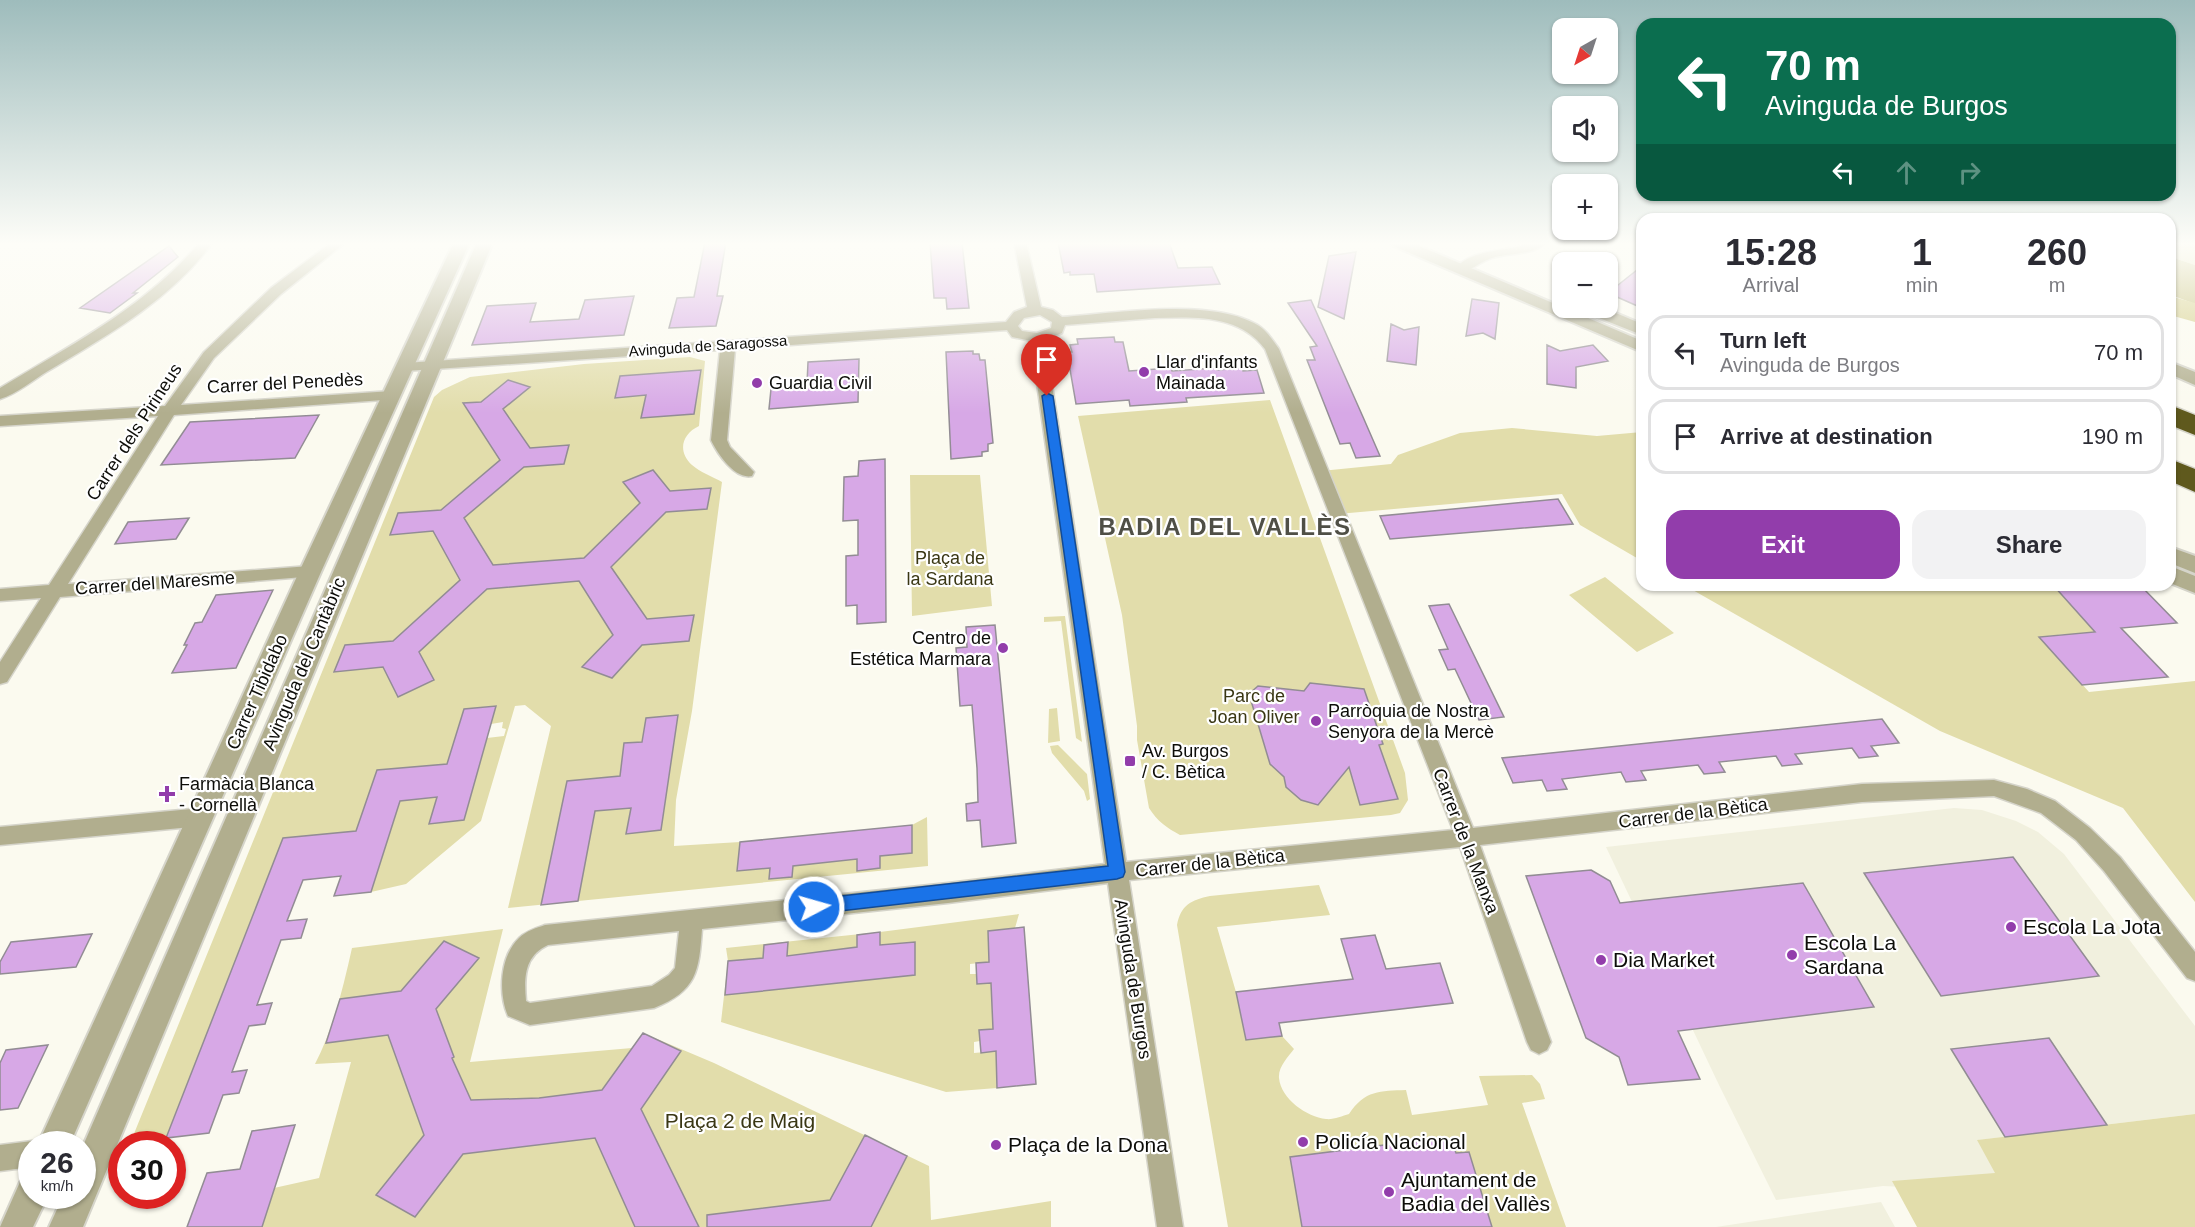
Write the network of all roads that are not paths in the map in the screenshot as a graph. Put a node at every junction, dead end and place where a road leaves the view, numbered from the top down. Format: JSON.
{"nodes":[{"id":1,"x":148,"y":299,"type":"edge"},
{"id":2,"x":267,"y":299,"type":"edge"},
{"id":3,"x":436,"y":299,"type":"edge"},
{"id":4,"x":460,"y":299,"type":"edge"},
{"id":5,"x":1032,"y":299,"type":"edge"},
{"id":6,"x":1531,"y":299,"type":"edge"},
{"id":7,"x":1035,"y":311,"type":"junction"},
{"id":8,"x":1614,"y":318,"type":"edge"},
{"id":9,"x":1059,"y":321,"type":"junction"},
{"id":10,"x":1011,"y":326,"type":"junction"},
{"id":11,"x":1636,"y":327,"type":"edge"},
{"id":12,"x":1038,"y":338,"type":"junction"},
{"id":13,"x":1636,"y":344,"type":"edge"},
{"id":14,"x":728,"y":345,"type":"junction"},
{"id":15,"x":432,"y":365,"type":"junction"},
{"id":16,"x":405,"y":367,"type":"junction"},
{"id":17,"x":2176,"y":370,"type":"edge"},
{"id":18,"x":2195,"y":379,"type":"edge"},
{"id":19,"x":0,"y":394,"type":"edge"},
{"id":20,"x":392,"y":396,"type":"junction"},
{"id":21,"x":170,"y":409,"type":"junction"},
{"id":22,"x":2176,"y":416,"type":"edge"},
{"id":23,"x":0,"y":421,"type":"edge"},
{"id":24,"x":2195,"y":426,"type":"edge"},
{"id":25,"x":2176,"y":459,"type":"edge"},
{"id":26,"x":2195,"y":469,"type":"edge"},
{"id":27,"x":2176,"y":471,"type":"edge"},
{"id":28,"x":746,"y":472,"type":"dead end"},
{"id":29,"x":2195,"y":482,"type":"edge"},
{"id":30,"x":2176,"y":556,"type":"edge"},
{"id":31,"x":2195,"y":564,"type":"edge"},
{"id":32,"x":310,"y":572,"type":"junction"},
{"id":33,"x":2176,"y":577,"type":"edge"},
{"id":34,"x":2195,"y":585,"type":"edge"},
{"id":35,"x":57,"y":591,"type":"junction"},
{"id":36,"x":0,"y":595,"type":"edge"},
{"id":37,"x":0,"y":677,"type":"edge"},
{"id":38,"x":241,"y":813,"type":"junction"},
{"id":39,"x":202,"y":817,"type":"junction"},
{"id":40,"x":0,"y":837,"type":"edge"},
{"id":41,"x":1467,"y":838,"type":"junction"},
{"id":42,"x":1117,"y":872,"type":"junction"},
{"id":43,"x":691,"y":920,"type":"junction"},
{"id":44,"x":2195,"y":970,"type":"edge"},
{"id":45,"x":1539,"y":1042,"type":"dead end"},
{"id":46,"x":60,"y":1131,"type":"edge"},
{"id":47,"x":96,"y":1154,"type":"edge"},
{"id":48,"x":18,"y":1156,"type":"edge"},
{"id":49,"x":0,"y":1158,"type":"edge"},
{"id":50,"x":25,"y":1209,"type":"edge"},
{"id":51,"x":74,"y":1209,"type":"edge"},
{"id":52,"x":16,"y":1227,"type":"edge"},
{"id":53,"x":66,"y":1227,"type":"edge"},
{"id":54,"x":1170,"y":1227,"type":"edge"}],
"edges":[{"from":1,"to":19,"type":"street"},
{"from":2,"to":21,"type":"street","name":"Carrer dels Pirineus"},
{"from":3,"to":16,"type":"street","name":"Carrer Tibidabo"},
{"from":4,"to":15,"type":"street","name":"Avinguda del Cantàbric"},
{"from":5,"to":7,"type":"street"},
{"from":6,"to":13,"type":"street"},
{"from":7,"to":9,"type":"street"},
{"from":7,"to":10,"type":"street"},
{"from":8,"to":11,"type":"street"},
{"from":9,"to":12,"type":"street"},
{"from":9,"to":41,"type":"street","name":"Carrer de la Manxa"},
{"from":10,"to":12,"type":"street"},
{"from":10,"to":14,"type":"street","name":"Avinguda de Saragossa"},
{"from":12,"to":42,"type":"street","name":"Avinguda de Burgos"},
{"from":14,"to":15,"type":"street","name":"Avinguda de Saragossa"},
{"from":14,"to":28,"type":"street"},
{"from":15,"to":16,"type":"street","name":"Avinguda de Saragossa"},
{"from":15,"to":38,"type":"street","name":"Avinguda del Cantàbric"},
{"from":16,"to":20,"type":"street","name":"Carrer Tibidabo"},
{"from":17,"to":18,"type":"street"},
{"from":20,"to":21,"type":"street","name":"Carrer del Penedès"},
{"from":20,"to":32,"type":"street","name":"Carrer Tibidabo"},
{"from":21,"to":23,"type":"street","name":"Carrer del Penedès"},
{"from":21,"to":35,"type":"street","name":"Carrer dels Pirineus"},
{"from":22,"to":24,"type":"highway"},
{"from":25,"to":26,"type":"highway"},
{"from":27,"to":29,"type":"highway"},
{"from":30,"to":31,"type":"street"},
{"from":32,"to":35,"type":"street","name":"Carrer del Maresme"},
{"from":32,"to":39,"type":"street","name":"Carrer Tibidabo"},
{"from":33,"to":34,"type":"street"},
{"from":35,"to":36,"type":"street","name":"Carrer del Maresme"},
{"from":35,"to":37,"type":"street","name":"Carrer dels Pirineus"},
{"from":38,"to":39,"type":"street"},
{"from":38,"to":47,"type":"street","name":"Avinguda del Cantàbric"},
{"from":39,"to":40,"type":"street"},
{"from":39,"to":46,"type":"street","name":"Carrer Tibidabo"},
{"from":41,"to":42,"type":"street","name":"Carrer de la Bètica"},
{"from":41,"to":44,"type":"street","name":"Carrer de la Bètica"},
{"from":41,"to":45,"type":"street","name":"Carrer de la Manxa"},
{"from":42,"to":43,"type":"street","name":"Carrer de la Bètica"},
{"from":42,"to":54,"type":"street","name":"Avinguda de Burgos"},
{"from":43,"to":43,"type":"street","name":"Carrer de la Bètica"},
{"from":48,"to":49,"type":"street"},
{"from":50,"to":52,"type":"street"},
{"from":51,"to":53,"type":"street"}]}
